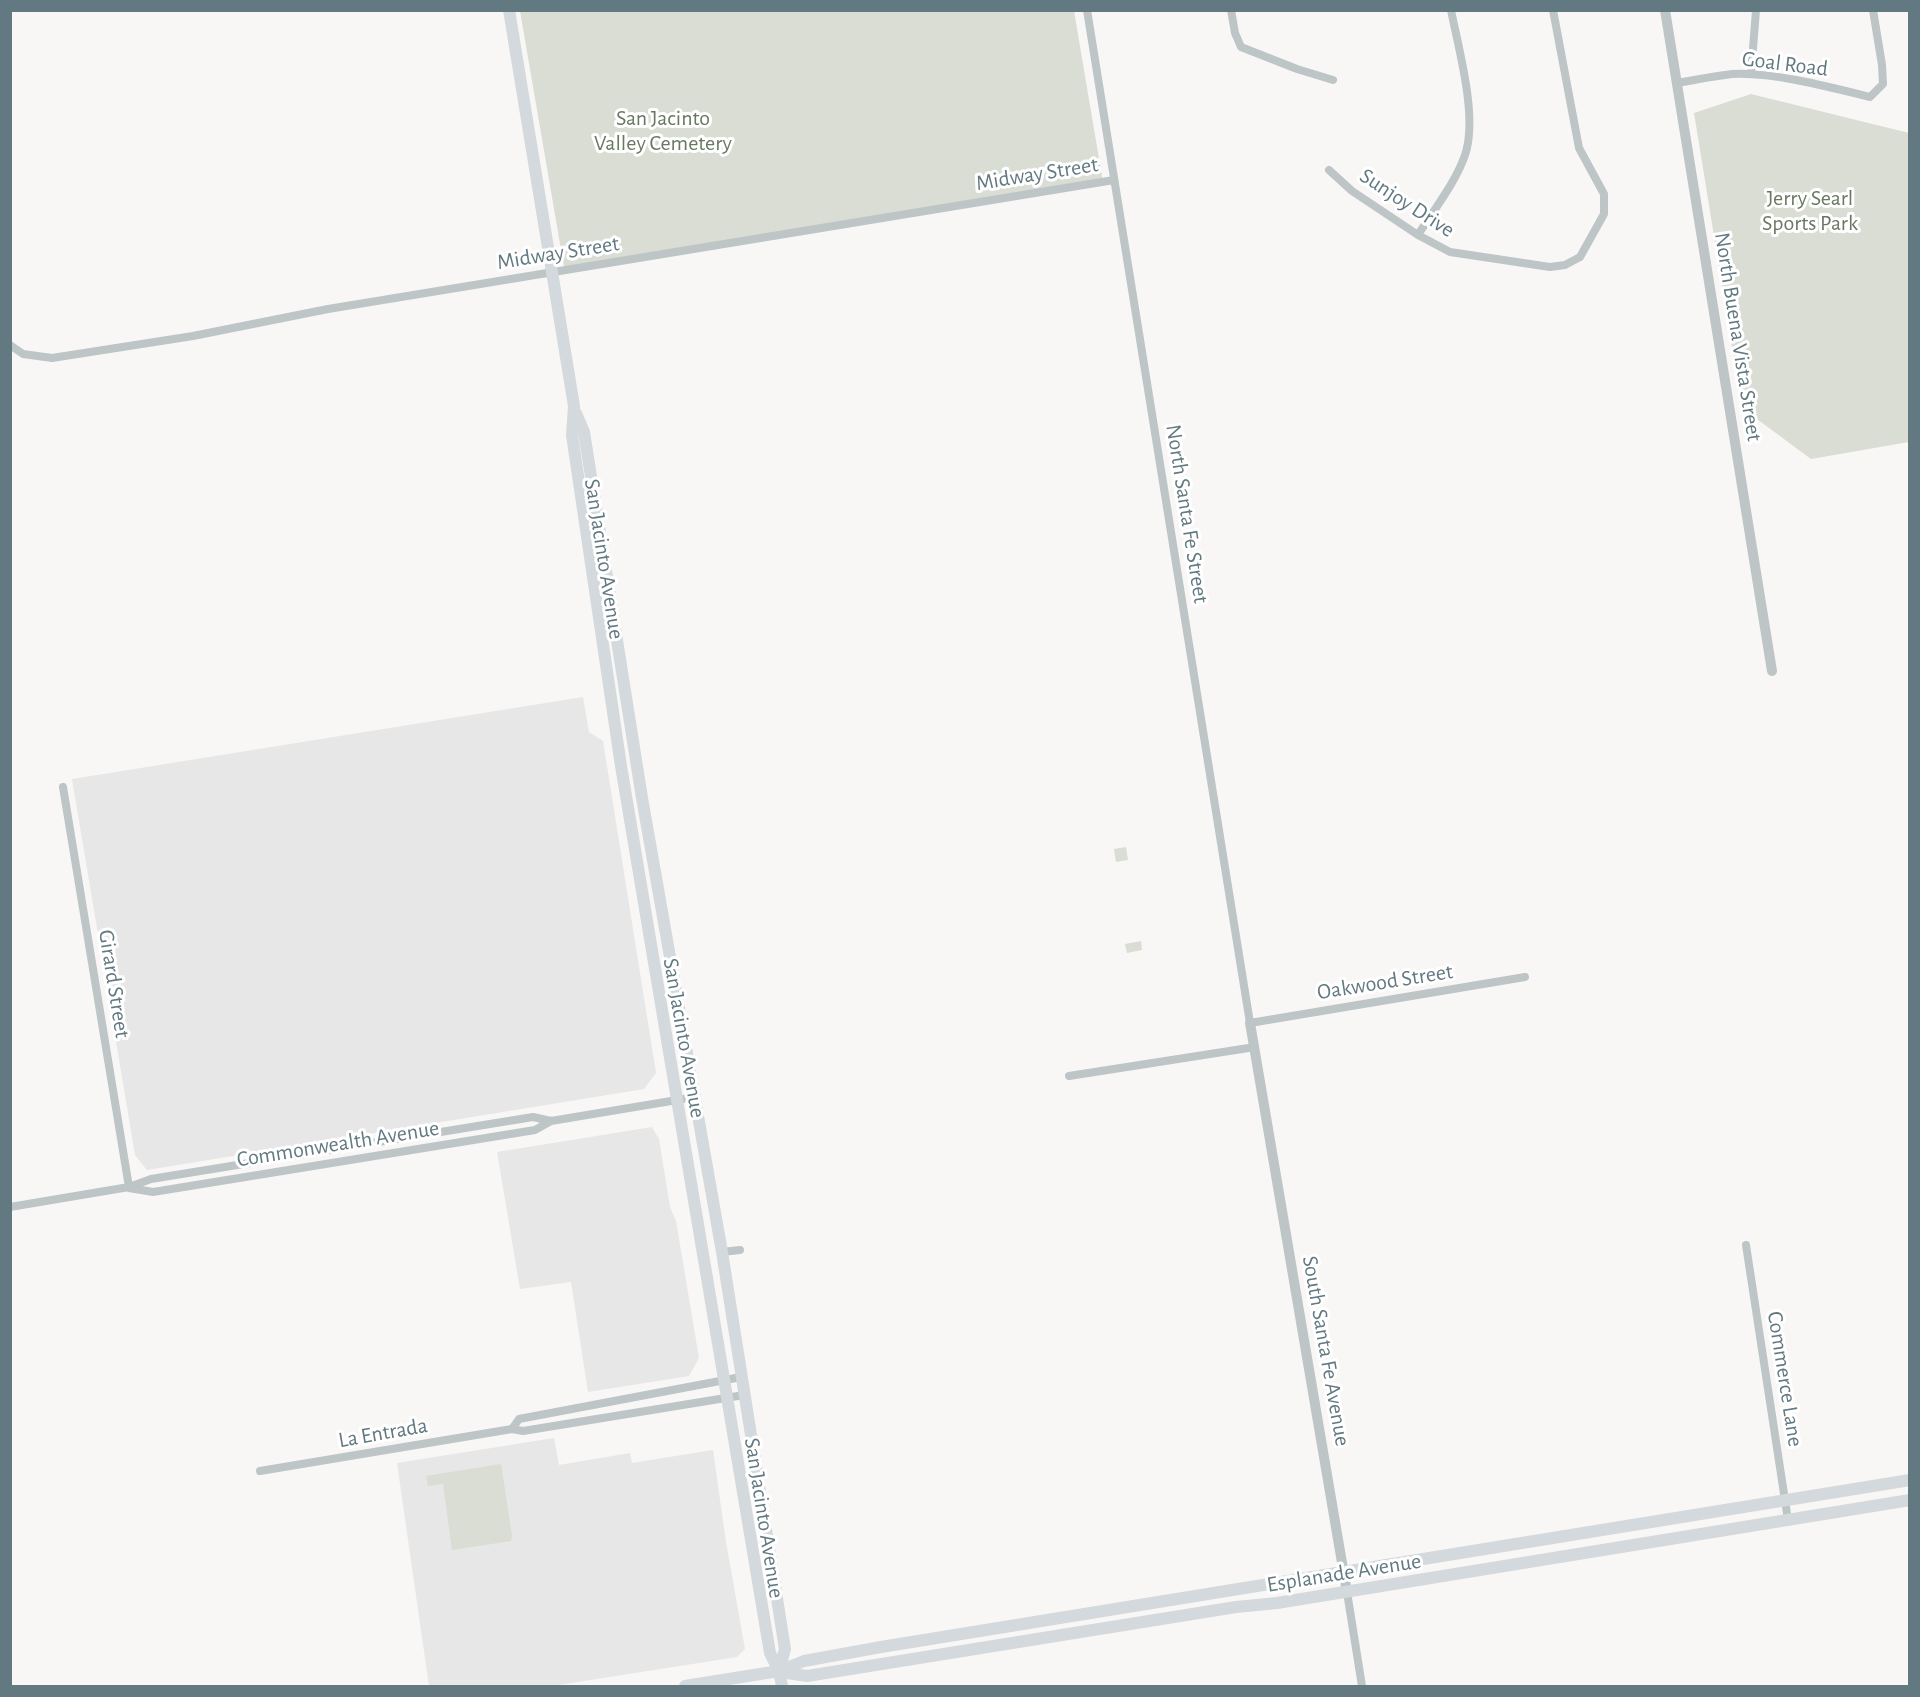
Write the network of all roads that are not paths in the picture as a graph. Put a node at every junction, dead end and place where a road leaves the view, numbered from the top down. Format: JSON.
{"nodes":[{"id":1,"x":509,"y":10,"type":"edge"},
{"id":2,"x":1087,"y":10,"type":"edge"},
{"id":3,"x":1231,"y":10,"type":"edge"},
{"id":4,"x":1451,"y":10,"type":"edge"},
{"id":5,"x":1553,"y":10,"type":"edge"},
{"id":6,"x":1665,"y":10,"type":"edge"},
{"id":7,"x":1756,"y":10,"type":"edge"},
{"id":8,"x":1873,"y":10,"type":"edge"},
{"id":9,"x":1752,"y":74,"type":"junction"},
{"id":10,"x":1333,"y":80,"type":"dead end"},
{"id":11,"x":1677,"y":82,"type":"junction"},
{"id":12,"x":1329,"y":170,"type":"dead end"},
{"id":13,"x":1114,"y":180,"type":"junction"},
{"id":14,"x":1418,"y":235,"type":"junction"},
{"id":15,"x":552,"y":272,"type":"junction"},
{"id":16,"x":10,"y":345,"type":"edge"},
{"id":17,"x":574,"y":406,"type":"junction"},
{"id":18,"x":1772,"y":670,"type":"dead end"},
{"id":19,"x":63,"y":787,"type":"dead end"},
{"id":20,"x":640,"y":880,"type":"junction"},
{"id":21,"x":671,"y":963,"type":"junction"},
{"id":22,"x":1525,"y":976,"type":"dead end"},
{"id":23,"x":1250,"y":1023,"type":"junction"},
{"id":24,"x":1255,"y":1047,"type":"junction"},
{"id":25,"x":1069,"y":1076,"type":"dead end"},
{"id":26,"x":695,"y":1097,"type":"junction"},
{"id":27,"x":676,"y":1101,"type":"junction"},
{"id":28,"x":551,"y":1121,"type":"junction"},
{"id":29,"x":129,"y":1187,"type":"junction"},
{"id":30,"x":10,"y":1207,"type":"edge"},
{"id":31,"x":1746,"y":1245,"type":"dead end"},
{"id":32,"x":740,"y":1250,"type":"dead end"},
{"id":33,"x":722,"y":1252,"type":"junction"},
{"id":34,"x":741,"y":1377,"type":"junction"},
{"id":35,"x":724,"y":1380,"type":"junction"},
{"id":36,"x":744,"y":1395,"type":"junction"},
{"id":37,"x":726,"y":1398,"type":"junction"},
{"id":38,"x":512,"y":1429,"type":"junction"},
{"id":39,"x":260,"y":1472,"type":"dead end"},
{"id":40,"x":1910,"y":1480,"type":"edge"},
{"id":41,"x":1910,"y":1500,"type":"edge"},
{"id":42,"x":1786,"y":1501,"type":"junction"},
{"id":43,"x":1788,"y":1520,"type":"junction"},
{"id":44,"x":1636,"y":1525,"type":"junction"},
{"id":45,"x":1536,"y":1542,"type":"junction"},
{"id":46,"x":1640,"y":1544,"type":"junction"},
{"id":47,"x":1538,"y":1561,"type":"junction"},
{"id":48,"x":1344,"y":1573,"type":"junction"},
{"id":49,"x":1347,"y":1592,"type":"junction"},
{"id":50,"x":779,"y":1671,"type":"junction"},
{"id":51,"x":685,"y":1686,"type":"edge"},
{"id":52,"x":782,"y":1686,"type":"edge"},
{"id":53,"x":1362,"y":1686,"type":"edge"}],
"edges":[{"from":1,"to":15,"type":"main road","name":"San Jacinto Avenue"},
{"from":2,"to":13,"type":"street","name":"North Santa Fe Street"},
{"from":3,"to":10,"type":"street"},
{"from":4,"to":14,"type":"street"},
{"from":5,"to":14,"type":"street","name":"Sunjoy Drive"},
{"from":6,"to":11,"type":"street","name":"North Buena Vista Street"},
{"from":7,"to":9,"type":"street"},
{"from":8,"to":9,"type":"street","name":"Goal Road"},
{"from":9,"to":11,"type":"street","name":"Goal Road"},
{"from":11,"to":18,"type":"street","name":"North Buena Vista Street"},
{"from":12,"to":14,"type":"street","name":"Sunjoy Drive"},
{"from":13,"to":15,"type":"street","name":"Midway Street"},
{"from":13,"to":23,"type":"street","name":"North Santa Fe Street"},
{"from":15,"to":16,"type":"street","name":"Midway Street"},
{"from":15,"to":17,"type":"main road","name":"San Jacinto Avenue"},
{"from":17,"to":20,"type":"main road","name":"San Jacinto Avenue"},
{"from":17,"to":21,"type":"main road","name":"San Jacinto Avenue"},
{"from":19,"to":29,"type":"street","name":"Girard Street"},
{"from":20,"to":21,"type":"main road"},
{"from":20,"to":27,"type":"main road","name":"San Jacinto Avenue"},
{"from":21,"to":26,"type":"main road","name":"San Jacinto Avenue"},
{"from":22,"to":23,"type":"street","name":"Oakwood Street"},
{"from":23,"to":24,"type":"street","name":"South Santa Fe Avenue"},
{"from":24,"to":25,"type":"street"},
{"from":24,"to":48,"type":"street","name":"South Santa Fe Avenue"},
{"from":26,"to":27,"type":"street","name":"Commonwealth Avenue"},
{"from":26,"to":33,"type":"main road","name":"San Jacinto Avenue"},
{"from":27,"to":28,"type":"street","name":"Commonwealth Avenue"},
{"from":27,"to":35,"type":"main road","name":"San Jacinto Avenue"},
{"from":28,"to":29,"type":"street","name":"Commonwealth Avenue"},
{"from":28,"to":29,"type":"street","name":"Commonwealth Avenue"},
{"from":29,"to":30,"type":"street","name":"Commonwealth Avenue"},
{"from":31,"to":42,"type":"street","name":"Commerce Lane"},
{"from":32,"to":33,"type":"street"},
{"from":33,"to":34,"type":"main road","name":"San Jacinto Avenue"},
{"from":34,"to":35,"type":"street","name":"La Entrada"},
{"from":34,"to":36,"type":"main road","name":"San Jacinto Avenue"},
{"from":35,"to":37,"type":"main road","name":"San Jacinto Avenue"},
{"from":35,"to":38,"type":"street","name":"La Entrada"},
{"from":36,"to":37,"type":"street","name":"La Entrada"},
{"from":36,"to":50,"type":"main road","name":"San Jacinto Avenue"},
{"from":37,"to":38,"type":"street","name":"La Entrada"},
{"from":37,"to":50,"type":"main road","name":"San Jacinto Avenue"},
{"from":38,"to":39,"type":"street","name":"La Entrada"},
{"from":40,"to":42,"type":"main road","name":"Esplanade Avenue"},
{"from":41,"to":43,"type":"main road","name":"Esplanade Avenue"},
{"from":42,"to":43,"type":"street","name":"Commerce Lane"},
{"from":42,"to":44,"type":"main road","name":"Esplanade Avenue"},
{"from":43,"to":46,"type":"main road","name":"Esplanade Avenue"},
{"from":44,"to":45,"type":"main road","name":"Esplanade Avenue"},
{"from":44,"to":46,"type":"street"},
{"from":45,"to":47,"type":"main road"},
{"from":45,"to":48,"type":"main road","name":"Esplanade Avenue"},
{"from":46,"to":47,"type":"main road","name":"Esplanade Avenue"},
{"from":47,"to":49,"type":"main road","name":"Esplanade Avenue"},
{"from":48,"to":49,"type":"street","name":"South Santa Fe Avenue"},
{"from":48,"to":50,"type":"main road","name":"Esplanade Avenue"},
{"from":49,"to":50,"type":"main road","name":"Esplanade Avenue"},
{"from":49,"to":53,"type":"street","name":"South Santa Fe Avenue"},
{"from":50,"to":51,"type":"main road","name":"Esplanade Avenue"},
{"from":50,"to":52,"type":"main road","name":"San Jacinto Avenue"}]}
